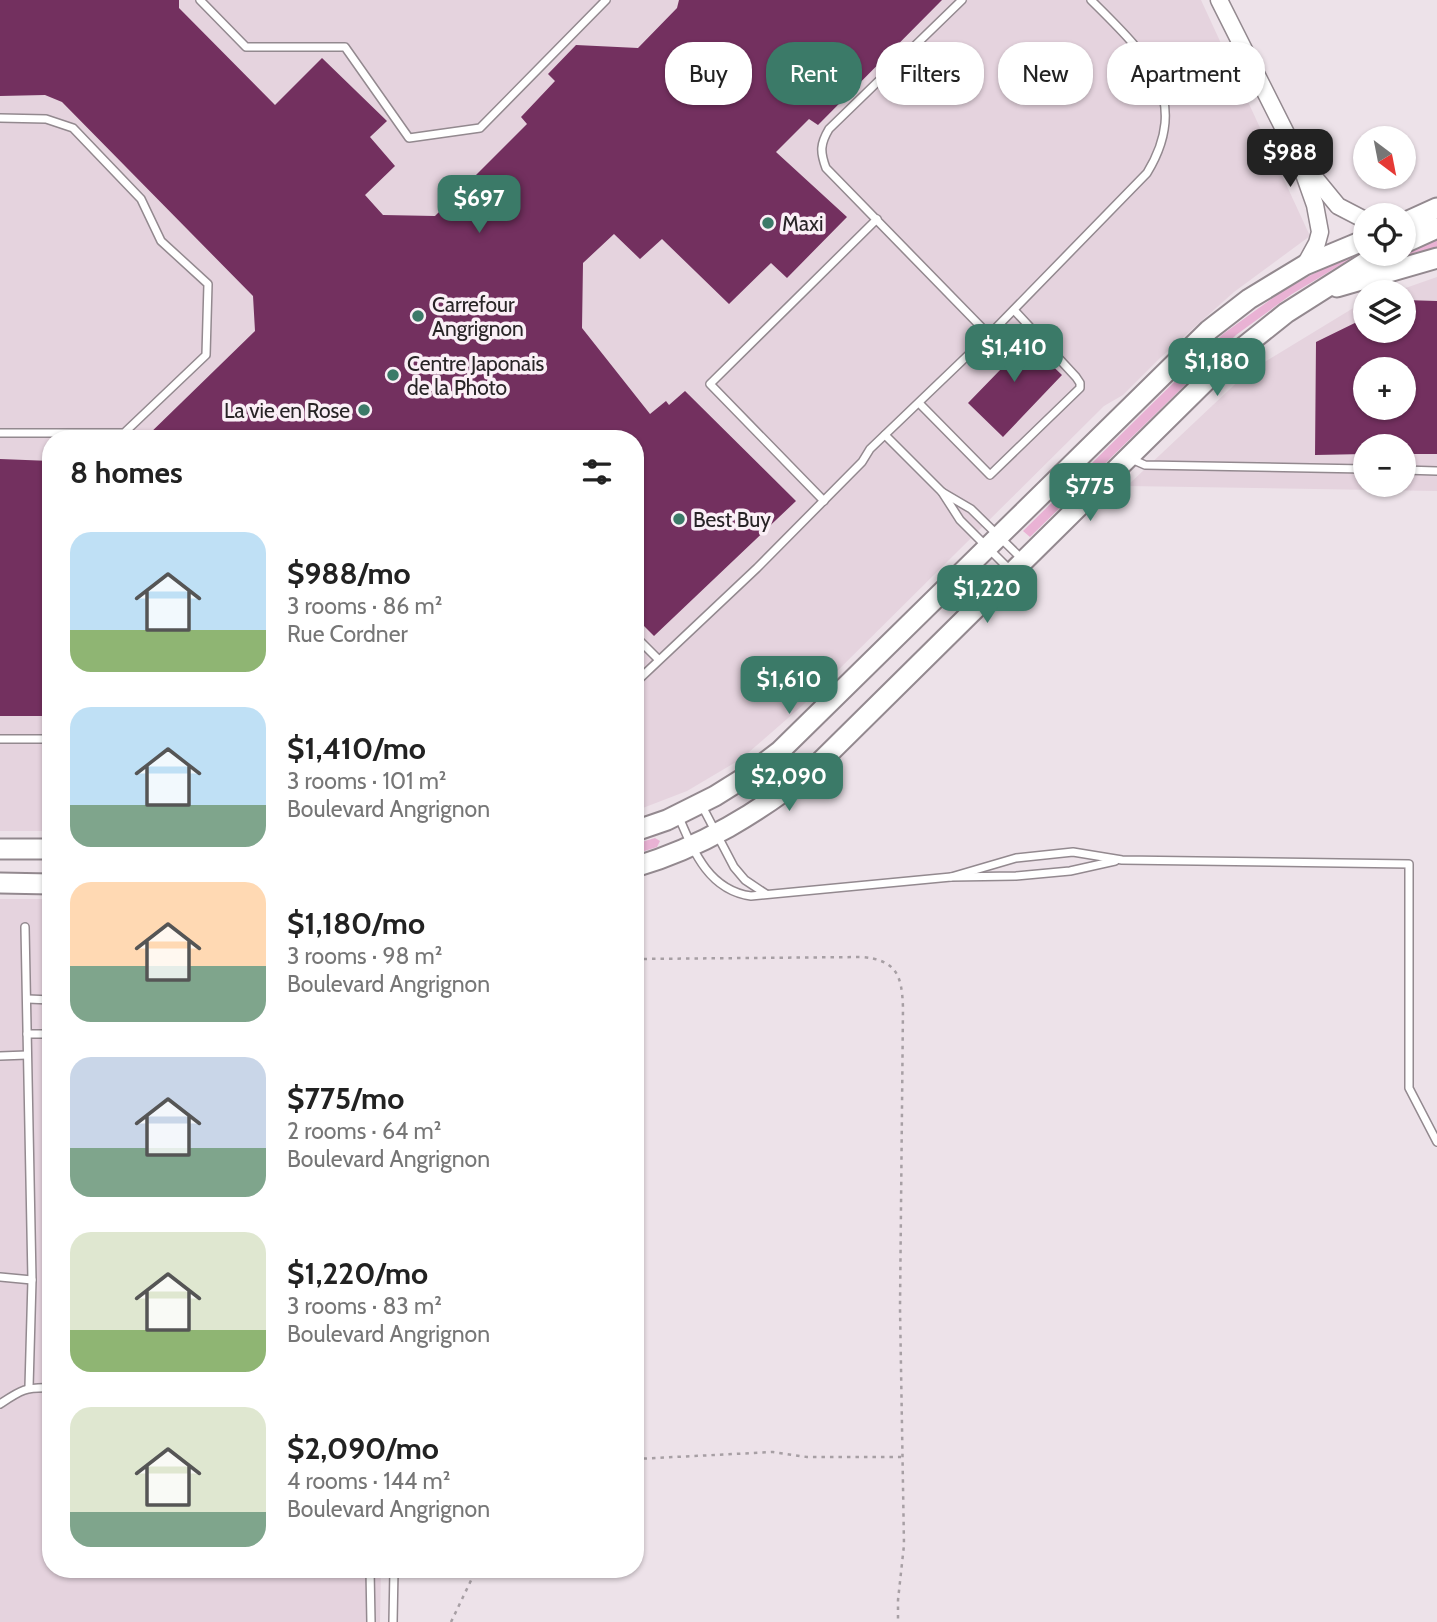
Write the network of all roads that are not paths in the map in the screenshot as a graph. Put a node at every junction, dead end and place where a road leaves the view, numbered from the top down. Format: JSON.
{"nodes":[{"id":1,"x":200,"y":0,"type":"edge"},
{"id":2,"x":606,"y":0,"type":"edge"},
{"id":3,"x":962,"y":0,"type":"edge"},
{"id":4,"x":1091,"y":0,"type":"edge"},
{"id":5,"x":1219,"y":0,"type":"edge"},
{"id":6,"x":0,"y":118,"type":"edge"},
{"id":7,"x":1298,"y":157,"type":"junction"},
{"id":8,"x":1437,"y":208,"type":"edge"},
{"id":9,"x":1353,"y":214,"type":"edge"},
{"id":10,"x":1416,"y":218,"type":"edge"},
{"id":11,"x":877,"y":219,"type":"junction"},
{"id":12,"x":1437,"y":228,"type":"edge"},
{"id":13,"x":1416,"y":238,"type":"edge"},
{"id":14,"x":1353,"y":245,"type":"edge"},
{"id":15,"x":1437,"y":258,"type":"edge"},
{"id":16,"x":1305,"y":265,"type":"junction"},
{"id":17,"x":1360,"y":266,"type":"edge"},
{"id":18,"x":1313,"y":295,"type":"junction"},
{"id":19,"x":1014,"y":310,"type":"junction"},
{"id":20,"x":989,"y":335,"type":"junction"},
{"id":21,"x":919,"y":403,"type":"junction"},
{"id":22,"x":127,"y":430,"type":"edge"},
{"id":23,"x":0,"y":433,"type":"edge"},
{"id":24,"x":42,"y":433,"type":"edge"},
{"id":25,"x":885,"y":435,"type":"junction"},
{"id":26,"x":1128,"y":457,"type":"junction"},
{"id":27,"x":1353,"y":469,"type":"edge"},
{"id":28,"x":1416,"y":470,"type":"edge"},
{"id":29,"x":1437,"y":471,"type":"edge"},
{"id":30,"x":942,"y":492,"type":"junction"},
{"id":31,"x":824,"y":500,"type":"junction"},
{"id":32,"x":994,"y":542,"type":"junction"},
{"id":33,"x":1018,"y":566,"type":"junction"},
{"id":34,"x":644,"y":645,"type":"edge"},
{"id":35,"x":658,"y":659,"type":"junction"},
{"id":36,"x":644,"y":674,"type":"edge"},
{"id":37,"x":0,"y":739,"type":"edge"},
{"id":38,"x":42,"y":739,"type":"edge"},
{"id":39,"x":701,"y":804,"type":"junction"},
{"id":40,"x":677,"y":815,"type":"junction"},
{"id":41,"x":644,"y":828,"type":"edge"},
{"id":42,"x":716,"y":835,"type":"junction"},
{"id":43,"x":691,"y":847,"type":"junction"},
{"id":44,"x":0,"y":849,"type":"edge"},
{"id":45,"x":42,"y":849,"type":"edge"},
{"id":46,"x":1122,"y":860,"type":"junction"},
{"id":47,"x":644,"y":864,"type":"edge"},
{"id":48,"x":951,"y":877,"type":"junction"},
{"id":49,"x":0,"y":883,"type":"edge"},
{"id":50,"x":42,"y":884,"type":"edge"},
{"id":51,"x":766,"y":895,"type":"junction"},
{"id":52,"x":25,"y":928,"type":"dead end"},
{"id":53,"x":28,"y":999,"type":"junction"},
{"id":54,"x":42,"y":1000,"type":"edge"},
{"id":55,"x":27,"y":1034,"type":"junction"},
{"id":56,"x":42,"y":1034,"type":"edge"},
{"id":57,"x":27,"y":1055,"type":"junction"},
{"id":58,"x":0,"y":1056,"type":"edge"},
{"id":59,"x":1437,"y":1142,"type":"edge"},
{"id":60,"x":0,"y":1277,"type":"edge"},
{"id":61,"x":32,"y":1280,"type":"junction"},
{"id":62,"x":29,"y":1387,"type":"junction"},
{"id":63,"x":42,"y":1388,"type":"edge"},
{"id":64,"x":0,"y":1404,"type":"edge"},
{"id":65,"x":370,"y":1578,"type":"edge"},
{"id":66,"x":394,"y":1578,"type":"edge"},
{"id":67,"x":371,"y":1622,"type":"edge"},
{"id":68,"x":393,"y":1622,"type":"edge"}],
"edges":[{"from":1,"to":2,"type":"lane"},
{"from":3,"to":11,"type":"lane"},
{"from":4,"to":19,"type":"lane"},
{"from":5,"to":7,"type":"street"},
{"from":6,"to":22,"type":"lane"},
{"from":7,"to":9,"type":"street"},
{"from":7,"to":16,"type":"street"},
{"from":8,"to":10,"type":"main road"},
{"from":11,"to":20,"type":"lane"},
{"from":11,"to":31,"type":"lane"},
{"from":12,"to":13,"type":"main road"},
{"from":14,"to":16,"type":"main road"},
{"from":15,"to":18,"type":"main road"},
{"from":16,"to":32,"type":"main road"},
{"from":17,"to":18,"type":"main road"},
{"from":18,"to":26,"type":"main road"},
{"from":19,"to":20,"type":"lane"},
{"from":19,"to":21,"type":"lane"},
{"from":20,"to":21,"type":"lane"},
{"from":21,"to":25,"type":"lane"},
{"from":23,"to":24,"type":"lane"},
{"from":25,"to":30,"type":"lane"},
{"from":25,"to":31,"type":"lane"},
{"from":26,"to":27,"type":"lane"},
{"from":26,"to":33,"type":"main road"},
{"from":28,"to":29,"type":"lane"},
{"from":30,"to":32,"type":"lane"},
{"from":30,"to":32,"type":"lane"},
{"from":31,"to":35,"type":"lane"},
{"from":32,"to":33,"type":"lane"},
{"from":32,"to":33,"type":"lane"},
{"from":32,"to":39,"type":"main road"},
{"from":33,"to":42,"type":"main road"},
{"from":34,"to":35,"type":"lane"},
{"from":35,"to":36,"type":"lane"},
{"from":37,"to":38,"type":"lane"},
{"from":39,"to":40,"type":"main road"},
{"from":39,"to":42,"type":"lane"},
{"from":40,"to":41,"type":"main road"},
{"from":40,"to":43,"type":"lane"},
{"from":42,"to":43,"type":"main road"},
{"from":42,"to":51,"type":"lane"},
{"from":43,"to":47,"type":"main road"},
{"from":43,"to":51,"type":"lane"},
{"from":44,"to":45,"type":"main road"},
{"from":46,"to":48,"type":"lane"},
{"from":46,"to":48,"type":"lane"},
{"from":46,"to":59,"type":"lane"},
{"from":48,"to":51,"type":"lane"},
{"from":49,"to":50,"type":"main road"},
{"from":52,"to":53,"type":"lane"},
{"from":53,"to":54,"type":"lane"},
{"from":53,"to":55,"type":"lane"},
{"from":55,"to":56,"type":"lane"},
{"from":55,"to":57,"type":"lane"},
{"from":57,"to":58,"type":"lane"},
{"from":57,"to":61,"type":"lane"},
{"from":60,"to":61,"type":"lane"},
{"from":61,"to":62,"type":"lane"},
{"from":62,"to":63,"type":"lane"},
{"from":62,"to":64,"type":"lane"},
{"from":65,"to":67,"type":"lane"},
{"from":66,"to":68,"type":"lane"}]}
